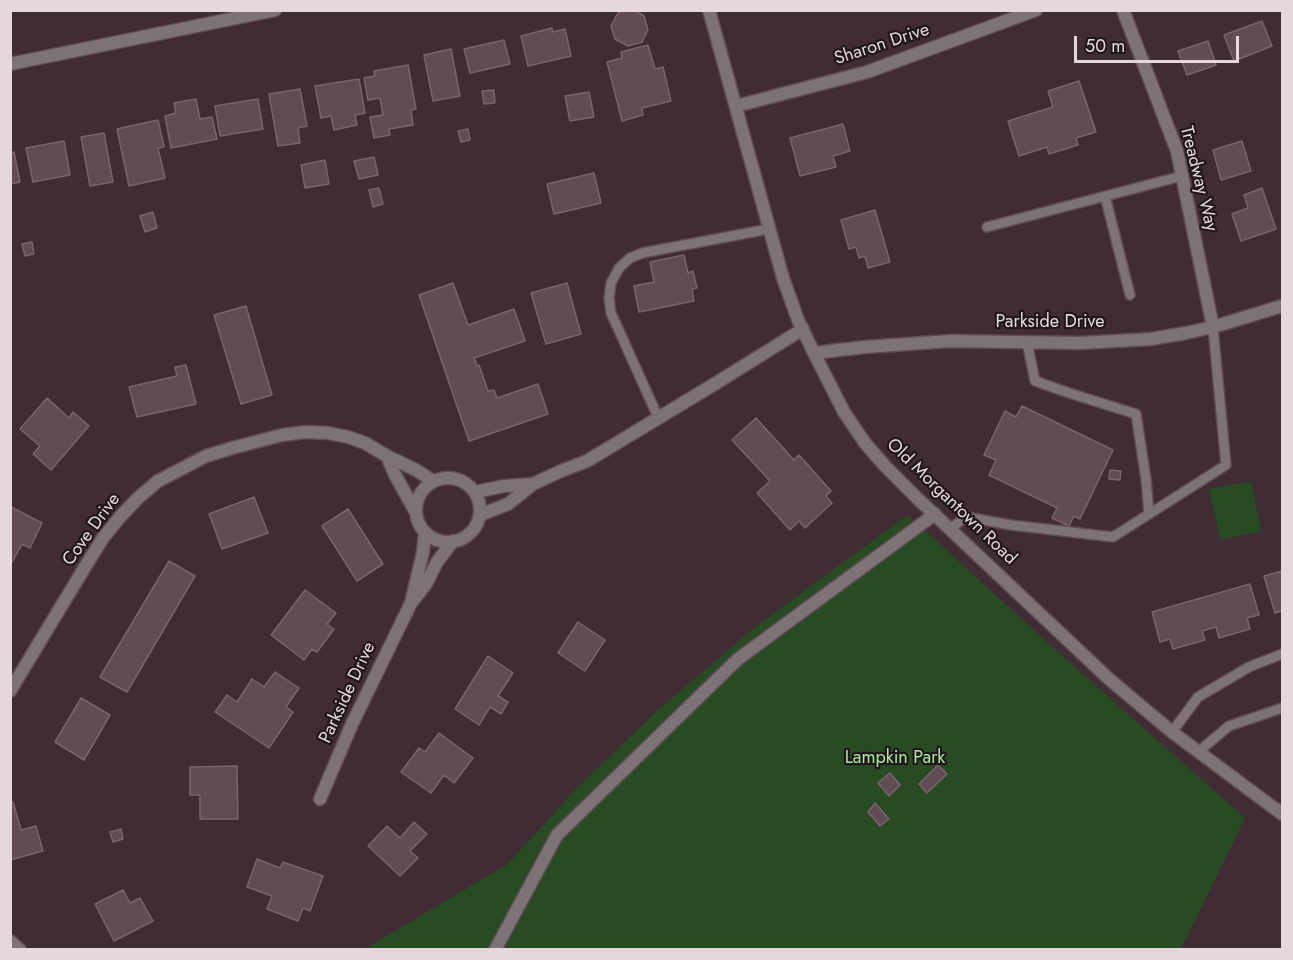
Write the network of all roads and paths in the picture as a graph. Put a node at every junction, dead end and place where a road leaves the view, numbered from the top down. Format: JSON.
{"nodes":[{"id":1,"x":275,"y":10,"type":"edge"},
{"id":2,"x":709,"y":10,"type":"edge"},
{"id":3,"x":1036,"y":10,"type":"edge"},
{"id":4,"x":1123,"y":10,"type":"edge"},
{"id":5,"x":10,"y":64,"type":"edge"},
{"id":6,"x":736,"y":106,"type":"junction"},
{"id":7,"x":1182,"y":176,"type":"junction"},
{"id":8,"x":1105,"y":196,"type":"junction"},
{"id":9,"x":987,"y":227,"type":"dead end"},
{"id":10,"x":769,"y":229,"type":"junction"},
{"id":11,"x":1130,"y":295,"type":"dead end"},
{"id":12,"x":1282,"y":306,"type":"edge"},
{"id":13,"x":1213,"y":327,"type":"junction"},
{"id":14,"x":803,"y":329,"type":"junction"},
{"id":15,"x":1027,"y":342,"type":"junction"},
{"id":16,"x":814,"y":353,"type":"junction"},
{"id":17,"x":658,"y":417,"type":"junction"},
{"id":18,"x":387,"y":456,"type":"junction"},
{"id":19,"x":433,"y":481,"type":"junction"},
{"id":20,"x":533,"y":484,"type":"junction"},
{"id":21,"x":475,"y":492,"type":"junction"},
{"id":22,"x":416,"y":511,"type":"junction"},
{"id":23,"x":935,"y":514,"type":"junction"},
{"id":24,"x":1149,"y":514,"type":"junction"},
{"id":25,"x":480,"y":515,"type":"junction"},
{"id":26,"x":950,"y":529,"type":"junction"},
{"id":27,"x":425,"y":532,"type":"junction"},
{"id":28,"x":453,"y":541,"type":"junction"},
{"id":29,"x":411,"y":603,"type":"junction"},
{"id":30,"x":1282,"y":654,"type":"edge"},
{"id":31,"x":10,"y":691,"type":"edge"},
{"id":32,"x":1282,"y":708,"type":"edge"},
{"id":33,"x":1172,"y":732,"type":"junction"},
{"id":34,"x":1198,"y":752,"type":"junction"},
{"id":35,"x":320,"y":798,"type":"dead end"},
{"id":36,"x":1282,"y":814,"type":"edge"},
{"id":37,"x":10,"y":941,"type":"edge"},
{"id":38,"x":20,"y":950,"type":"edge"},
{"id":39,"x":495,"y":950,"type":"edge"}],
"edges":[{"from":1,"to":5,"type":"street"},
{"from":2,"to":6,"type":"street","name":"Old Morgantown Road"},
{"from":3,"to":6,"type":"street","name":"Sharon Drive"},
{"from":4,"to":7,"type":"street","name":"Treadway Way"},
{"from":6,"to":10,"type":"street","name":"Old Morgantown Road"},
{"from":7,"to":8,"type":"lane"},
{"from":7,"to":13,"type":"street","name":"Treadway Way"},
{"from":8,"to":9,"type":"lane"},
{"from":8,"to":11,"type":"lane"},
{"from":10,"to":14,"type":"street","name":"Old Morgantown Road"},
{"from":10,"to":17,"type":"lane"},
{"from":12,"to":13,"type":"street","name":"Parkside Drive"},
{"from":13,"to":15,"type":"street","name":"Parkside Drive"},
{"from":13,"to":24,"type":"lane"},
{"from":14,"to":16,"type":"street","name":"Old Morgantown Road"},
{"from":14,"to":17,"type":"street"},
{"from":15,"to":16,"type":"street","name":"Parkside Drive"},
{"from":15,"to":24,"type":"lane"},
{"from":16,"to":23,"type":"street","name":"Old Morgantown Road"},
{"from":17,"to":20,"type":"street"},
{"from":18,"to":19,"type":"street","name":"Cove Drive"},
{"from":18,"to":22,"type":"street"},
{"from":18,"to":31,"type":"street","name":"Cove Drive"},
{"from":19,"to":21,"type":"street"},
{"from":19,"to":22,"type":"street"},
{"from":20,"to":21,"type":"street"},
{"from":20,"to":25,"type":"street"},
{"from":21,"to":25,"type":"street"},
{"from":22,"to":27,"type":"street"},
{"from":23,"to":26,"type":"street","name":"Old Morgantown Road"},
{"from":23,"to":39,"type":"street"},
{"from":24,"to":26,"type":"lane"},
{"from":25,"to":28,"type":"street","name":"Parkside Drive"},
{"from":26,"to":33,"type":"street","name":"Old Morgantown Road"},
{"from":27,"to":28,"type":"street"},
{"from":27,"to":29,"type":"street","name":"Parkside Drive"},
{"from":28,"to":29,"type":"street","name":"Parkside Drive"},
{"from":29,"to":35,"type":"street","name":"Parkside Drive"},
{"from":30,"to":33,"type":"lane"},
{"from":32,"to":34,"type":"lane"},
{"from":33,"to":34,"type":"street","name":"Old Morgantown Road"},
{"from":34,"to":36,"type":"street","name":"Old Morgantown Road"},
{"from":37,"to":38,"type":"street"}]}
